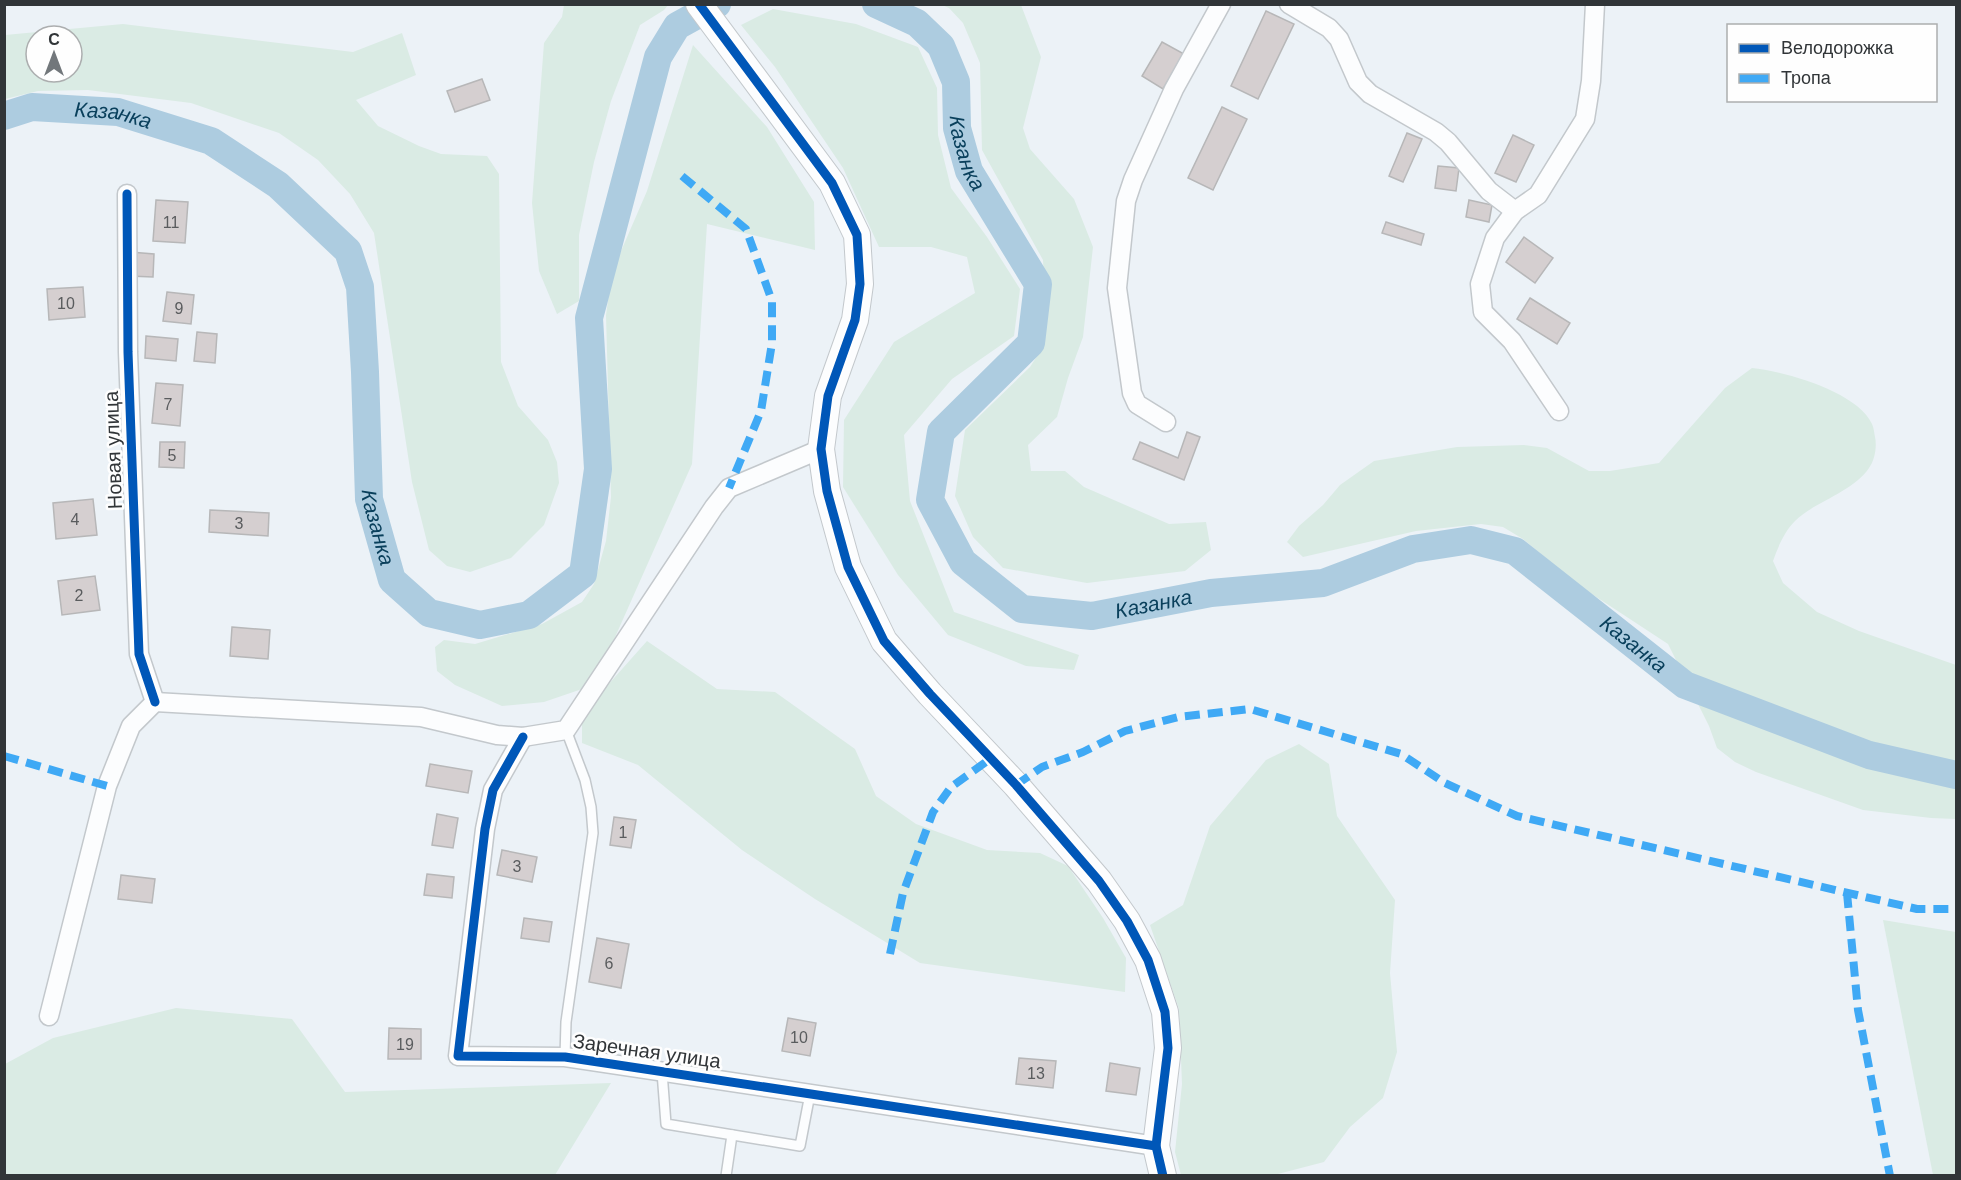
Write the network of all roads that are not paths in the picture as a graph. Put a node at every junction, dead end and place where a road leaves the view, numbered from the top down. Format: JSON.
{"nodes":[{"id":1,"x":699,"y":4,"type":"edge"},
{"id":2,"x":1221,"y":4,"type":"edge"},
{"id":3,"x":1289,"y":4,"type":"edge"},
{"id":4,"x":1595,"y":4,"type":"edge"},
{"id":5,"x":126,"y":194,"type":"dead end"},
{"id":6,"x":1515,"y":211,"type":"junction"},
{"id":7,"x":1559,"y":411,"type":"dead end"},
{"id":8,"x":1166,"y":422,"type":"dead end"},
{"id":9,"x":821,"y":449,"type":"junction"},
{"id":10,"x":155,"y":702,"type":"junction"},
{"id":11,"x":566,"y":730,"type":"junction"},
{"id":12,"x":523,"y":737,"type":"junction"},
{"id":13,"x":49,"y":1016,"type":"dead end"},
{"id":14,"x":565,"y":1057,"type":"junction"},
{"id":15,"x":662,"y":1071,"type":"junction"},
{"id":16,"x":810,"y":1094,"type":"junction"},
{"id":17,"x":732,"y":1135,"type":"junction"},
{"id":18,"x":1156,"y":1146,"type":"junction"},
{"id":19,"x":726,"y":1176,"type":"edge"},
{"id":20,"x":1162,"y":1176,"type":"edge"}],
"edges":[{"from":1,"to":9,"type":"street"},
{"from":2,"to":8,"type":"street"},
{"from":3,"to":6,"type":"street"},
{"from":4,"to":6,"type":"street"},
{"from":5,"to":10,"type":"street","name":"Новая улица"},
{"from":6,"to":7,"type":"street"},
{"from":9,"to":11,"type":"street"},
{"from":9,"to":18,"type":"street"},
{"from":10,"to":12,"type":"street"},
{"from":10,"to":13,"type":"street"},
{"from":11,"to":12,"type":"street"},
{"from":11,"to":14,"type":"lane"},
{"from":12,"to":14,"type":"street","name":"Заречная улица"},
{"from":14,"to":15,"type":"street","name":"Заречная улица"},
{"from":15,"to":16,"type":"street","name":"Заречная улица"},
{"from":15,"to":17,"type":"lane"},
{"from":16,"to":17,"type":"lane"},
{"from":16,"to":18,"type":"street","name":"Заречная улица"},
{"from":17,"to":19,"type":"lane"},
{"from":18,"to":20,"type":"street"}]}
